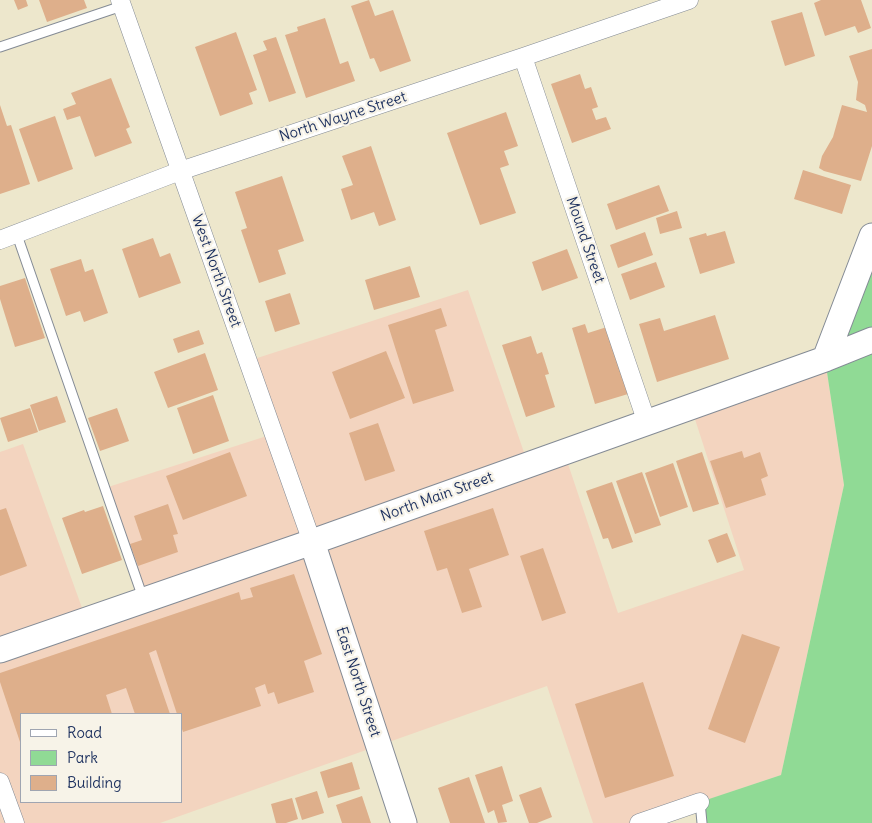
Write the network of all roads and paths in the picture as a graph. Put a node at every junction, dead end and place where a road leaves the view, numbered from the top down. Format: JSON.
{"nodes":[{"id":1,"x":689,"y":0,"type":"edge"},
{"id":2,"x":121,"y":3,"type":"edge"},
{"id":3,"x":0,"y":47,"type":"edge"},
{"id":4,"x":524,"y":57,"type":"junction"},
{"id":5,"x":180,"y":171,"type":"junction"},
{"id":6,"x":17,"y":235,"type":"junction"},
{"id":7,"x":872,"y":236,"type":"edge"},
{"id":8,"x":0,"y":240,"type":"edge"},
{"id":9,"x":872,"y":340,"type":"edge"},
{"id":10,"x":826,"y":359,"type":"junction"},
{"id":11,"x":647,"y":423,"type":"junction"},
{"id":12,"x":312,"y":542,"type":"junction"},
{"id":13,"x":144,"y":600,"type":"junction"},
{"id":14,"x":0,"y":650,"type":"edge"},
{"id":15,"x":1,"y":791,"type":"edge"},
{"id":16,"x":700,"y":802,"type":"joint"},
{"id":17,"x":14,"y":823,"type":"edge"},
{"id":18,"x":404,"y":823,"type":"edge"},
{"id":19,"x":639,"y":823,"type":"edge"},
{"id":20,"x":702,"y":823,"type":"edge"}],
"edges":[{"from":1,"to":4,"type":"street","name":"North Wayne Street"},
{"from":2,"to":3,"type":"lane"},
{"from":2,"to":5,"type":"street","name":"West North Street"},
{"from":4,"to":5,"type":"street","name":"North Wayne Street"},
{"from":4,"to":11,"type":"street","name":"Mound Street"},
{"from":5,"to":6,"type":"street","name":"North Wayne Street"},
{"from":5,"to":12,"type":"street","name":"West North Street"},
{"from":6,"to":8,"type":"street","name":"North Wayne Street"},
{"from":6,"to":13,"type":"lane"},
{"from":7,"to":10,"type":"main road"},
{"from":9,"to":10,"type":"main road","name":"North Main Street"},
{"from":10,"to":11,"type":"main road","name":"North Main Street"},
{"from":11,"to":12,"type":"main road","name":"North Main Street"},
{"from":12,"to":13,"type":"main road","name":"North Main Street"},
{"from":12,"to":18,"type":"main road","name":"East North Street"},
{"from":13,"to":14,"type":"main road","name":"North Main Street"},
{"from":15,"to":17,"type":"street"},
{"from":16,"to":19,"type":"street"},
{"from":16,"to":20,"type":"lane"}]}
